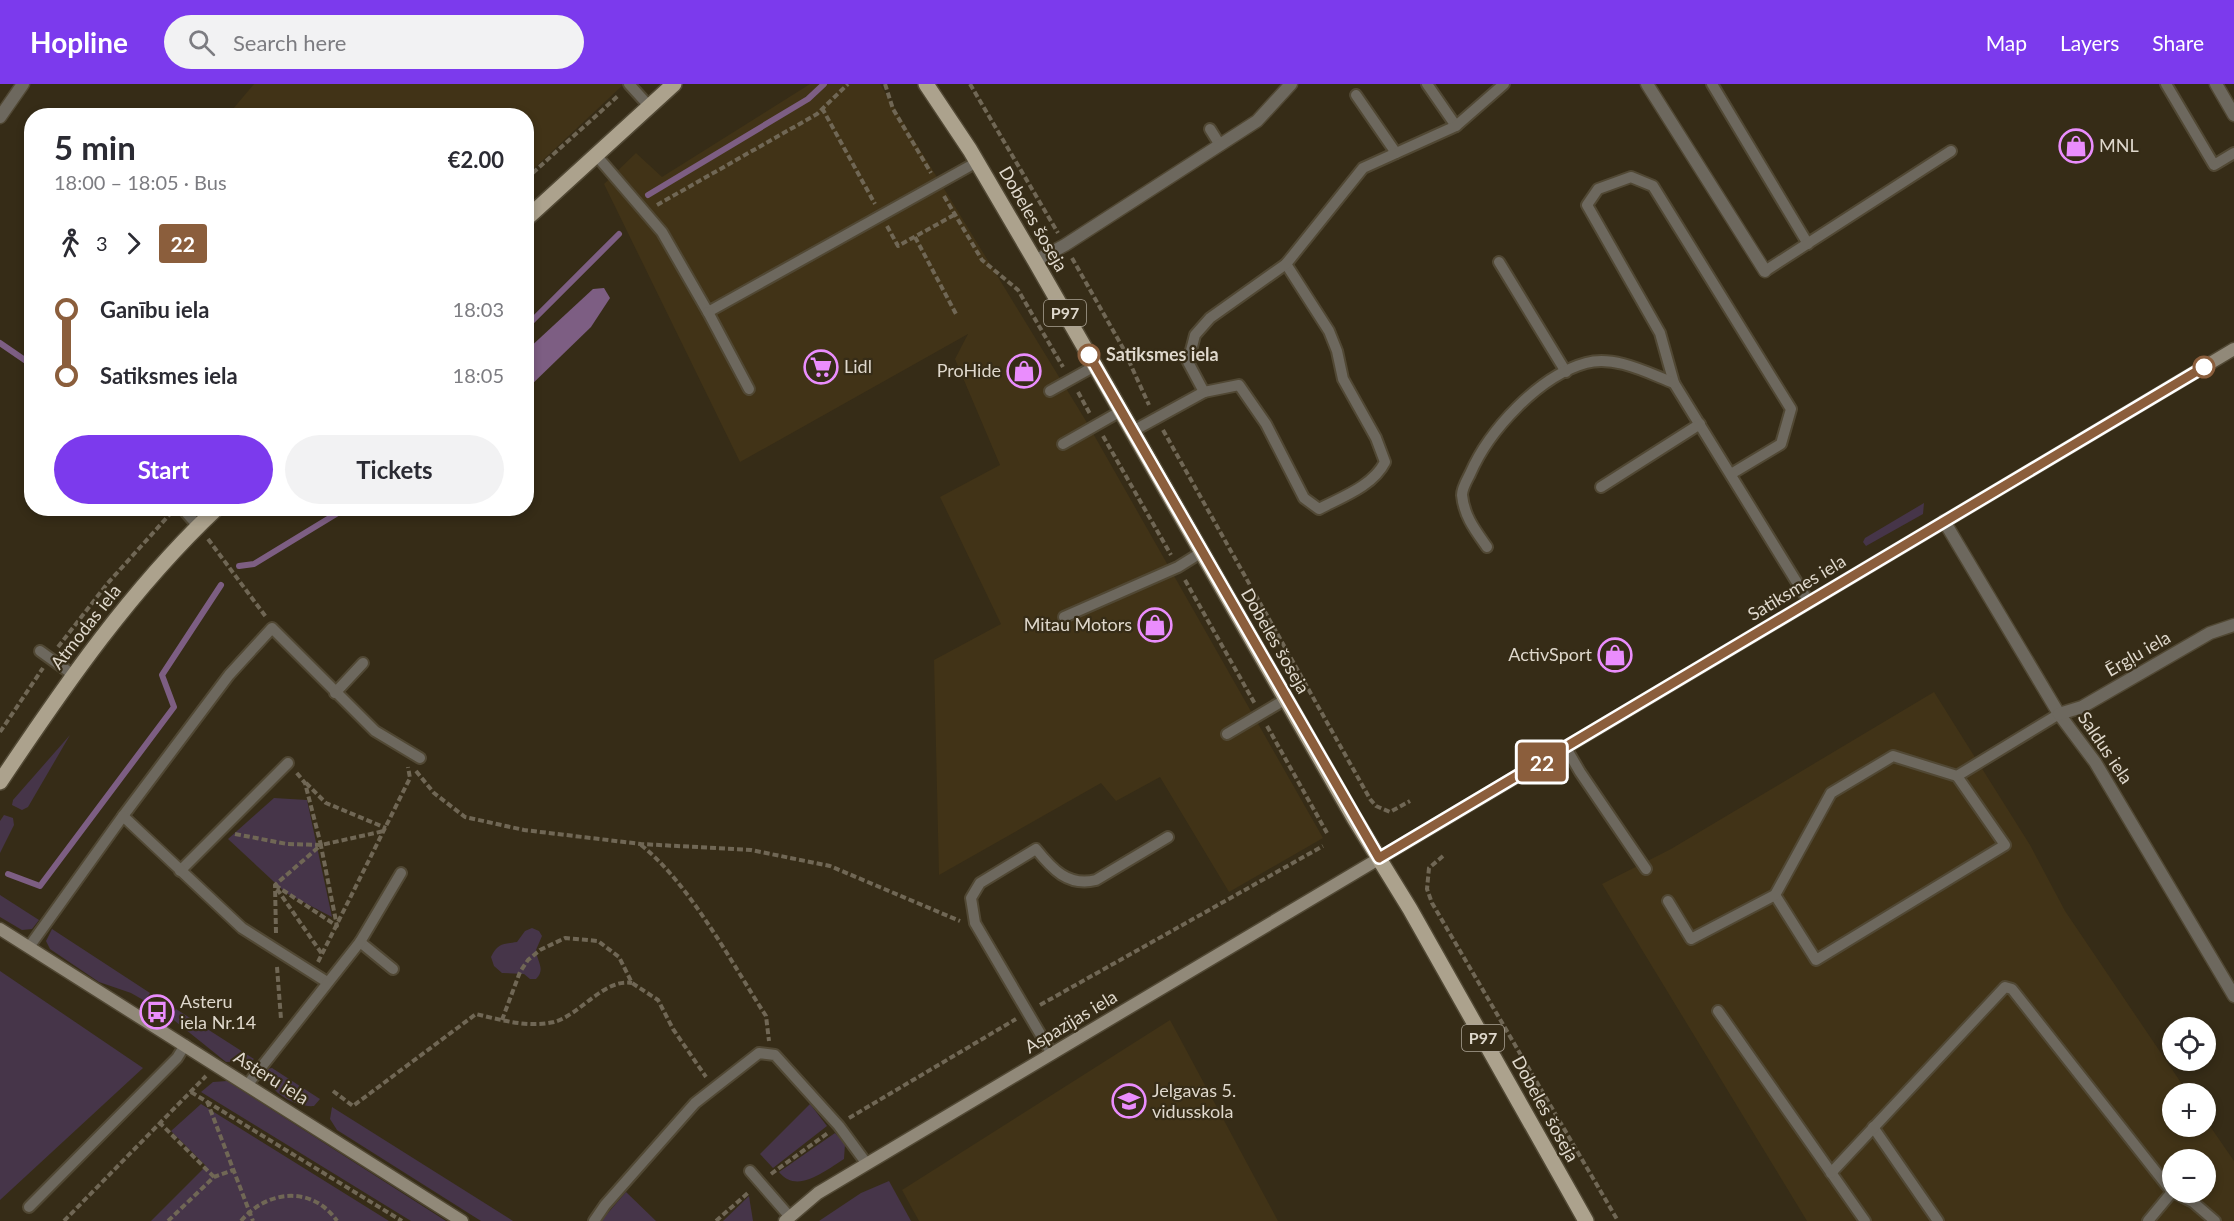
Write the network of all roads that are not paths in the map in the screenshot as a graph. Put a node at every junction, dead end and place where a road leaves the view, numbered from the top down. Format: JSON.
{"nodes":[{"id":1,"x":22,"y":84,"type":"edge"},
{"id":2,"x":629,"y":84,"type":"edge"},
{"id":3,"x":674,"y":84,"type":"edge"},
{"id":4,"x":926,"y":84,"type":"edge"},
{"id":5,"x":1291,"y":84,"type":"edge"},
{"id":6,"x":1427,"y":84,"type":"edge"},
{"id":7,"x":1504,"y":84,"type":"edge"},
{"id":8,"x":1647,"y":84,"type":"edge"},
{"id":9,"x":1712,"y":84,"type":"edge"},
{"id":10,"x":2166,"y":84,"type":"edge"},
{"id":11,"x":2216,"y":84,"type":"edge"},
{"id":12,"x":1356,"y":95,"type":"dead end"},
{"id":13,"x":650,"y":106,"type":"junction"},
{"id":14,"x":2234,"y":114,"type":"edge"},
{"id":15,"x":0,"y":117,"type":"edge"},
{"id":16,"x":1456,"y":126,"type":"junction"},
{"id":17,"x":1210,"y":129,"type":"dead end"},
{"id":18,"x":1220,"y":145,"type":"junction"},
{"id":19,"x":1951,"y":151,"type":"dead end"},
{"id":20,"x":1396,"y":153,"type":"junction"},
{"id":21,"x":2234,"y":153,"type":"edge"},
{"id":22,"x":596,"y":155,"type":"junction"},
{"id":23,"x":977,"y":162,"type":"junction"},
{"id":24,"x":534,"y":212,"type":"edge"},
{"id":25,"x":1808,"y":243,"type":"junction"},
{"id":26,"x":1035,"y":261,"type":"junction"},
{"id":27,"x":1499,"y":262,"type":"dead end"},
{"id":28,"x":1286,"y":264,"type":"junction"},
{"id":29,"x":1765,"y":271,"type":"joint"},
{"id":30,"x":708,"y":312,"type":"junction"},
{"id":31,"x":2234,"y":349,"type":"edge"},
{"id":32,"x":1095,"y":366,"type":"junction"},
{"id":33,"x":1566,"y":372,"type":"junction"},
{"id":34,"x":1674,"y":383,"type":"junction"},
{"id":35,"x":749,"y":389,"type":"dead end"},
{"id":36,"x":1050,"y":391,"type":"dead end"},
{"id":37,"x":1204,"y":392,"type":"junction"},
{"id":38,"x":1121,"y":411,"type":"junction"},
{"id":39,"x":1700,"y":424,"type":"junction"},
{"id":40,"x":1132,"y":431,"type":"junction"},
{"id":41,"x":1063,"y":444,"type":"dead end"},
{"id":42,"x":1731,"y":474,"type":"junction"},
{"id":43,"x":1601,"y":487,"type":"dead end"},
{"id":44,"x":189,"y":516,"type":"edge"},
{"id":45,"x":209,"y":516,"type":"edge"},
{"id":46,"x":1944,"y":521,"type":"junction"},
{"id":47,"x":198,"y":526,"type":"junction"},
{"id":48,"x":1487,"y":547,"type":"dead end"},
{"id":49,"x":1202,"y":552,"type":"junction"},
{"id":50,"x":1809,"y":602,"type":"junction"},
{"id":51,"x":1064,"y":616,"type":"dead end"},
{"id":52,"x":2234,"y":625,"type":"edge"},
{"id":53,"x":40,"y":651,"type":"dead end"},
{"id":54,"x":363,"y":663,"type":"dead end"},
{"id":55,"x":72,"y":674,"type":"junction"},
{"id":56,"x":335,"y":693,"type":"junction"},
{"id":57,"x":1286,"y":699,"type":"junction"},
{"id":58,"x":2060,"y":714,"type":"junction"},
{"id":59,"x":1227,"y":734,"type":"dead end"},
{"id":60,"x":1566,"y":748,"type":"junction"},
{"id":61,"x":420,"y":758,"type":"dead end"},
{"id":62,"x":288,"y":763,"type":"road end"},
{"id":63,"x":1957,"y":776,"type":"junction"},
{"id":64,"x":0,"y":782,"type":"edge"},
{"id":65,"x":123,"y":816,"type":"junction"},
{"id":66,"x":1168,"y":837,"type":"dead end"},
{"id":67,"x":1379,"y":858,"type":"junction"},
{"id":68,"x":1646,"y":869,"type":"dead end"},
{"id":69,"x":180,"y":872,"type":"junction"},
{"id":70,"x":401,"y":873,"type":"dead end"},
{"id":71,"x":1774,"y":895,"type":"junction"},
{"id":72,"x":1668,"y":901,"type":"dead end"},
{"id":73,"x":0,"y":928,"type":"edge"},
{"id":74,"x":360,"y":942,"type":"junction"},
{"id":75,"x":29,"y":947,"type":"junction"},
{"id":76,"x":393,"y":969,"type":"dead end"},
{"id":77,"x":327,"y":982,"type":"junction"},
{"id":78,"x":2234,"y":996,"type":"edge"},
{"id":79,"x":1718,"y":1011,"type":"dead end"},
{"id":80,"x":185,"y":1045,"type":"junction"},
{"id":81,"x":1052,"y":1054,"type":"junction"},
{"id":82,"x":248,"y":1084,"type":"junction"},
{"id":83,"x":1873,"y":1126,"type":"junction"},
{"id":84,"x":867,"y":1164,"type":"junction"},
{"id":85,"x":750,"y":1171,"type":"dead end"},
{"id":86,"x":1831,"y":1173,"type":"junction"},
{"id":87,"x":2162,"y":1179,"type":"edge"},
{"id":88,"x":2163,"y":1203,"type":"edge"},
{"id":89,"x":2194,"y":1203,"type":"edge"},
{"id":90,"x":29,"y":1207,"type":"dead end"},
{"id":91,"x":788,"y":1219,"type":"edge"},
{"id":92,"x":462,"y":1221,"type":"edge"},
{"id":93,"x":594,"y":1221,"type":"edge"},
{"id":94,"x":1586,"y":1221,"type":"edge"},
{"id":95,"x":1864,"y":1221,"type":"edge"},
{"id":96,"x":1938,"y":1221,"type":"edge"},
{"id":97,"x":2148,"y":1221,"type":"edge"},
{"id":98,"x":2215,"y":1221,"type":"edge"}],
"edges":[{"from":1,"to":15,"type":"street"},
{"from":2,"to":13,"type":"lane"},
{"from":3,"to":13,"type":"main road"},
{"from":4,"to":23,"type":"main road","name":"Dobeles šoseja","number":"P97"},
{"from":5,"to":18,"type":"street"},
{"from":6,"to":16,"type":"lane"},
{"from":7,"to":16,"type":"lane"},
{"from":8,"to":29,"type":"street"},
{"from":9,"to":25,"type":"lane"},
{"from":10,"to":21,"type":"lane"},
{"from":11,"to":14,"type":"street"},
{"from":12,"to":20,"type":"lane"},
{"from":13,"to":22,"type":"main road"},
{"from":16,"to":20,"type":"lane"},
{"from":17,"to":18,"type":"lane"},
{"from":18,"to":26,"type":"street"},
{"from":19,"to":25,"type":"lane"},
{"from":20,"to":28,"type":"lane"},
{"from":22,"to":24,"type":"main road"},
{"from":22,"to":30,"type":"lane"},
{"from":23,"to":26,"type":"main road","name":"Dobeles šoseja","number":"P97"},
{"from":23,"to":30,"type":"lane"},
{"from":25,"to":29,"type":"lane"},
{"from":26,"to":32,"type":"main road","name":"Dobeles šoseja","number":"P97"},
{"from":27,"to":33,"type":"lane"},
{"from":28,"to":37,"type":"lane"},
{"from":28,"to":37,"type":"lane"},
{"from":30,"to":35,"type":"lane"},
{"from":31,"to":46,"type":"street","name":"Satiksmes iela"},
{"from":32,"to":36,"type":"lane"},
{"from":32,"to":38,"type":"main road","name":"Dobeles šoseja","number":"P97"},
{"from":33,"to":34,"type":"lane"},
{"from":33,"to":48,"type":"lane"},
{"from":34,"to":39,"type":"lane"},
{"from":34,"to":42,"type":"lane"},
{"from":37,"to":40,"type":"lane"},
{"from":38,"to":40,"type":"main road","name":"Dobeles šoseja","number":"P97"},
{"from":38,"to":41,"type":"lane"},
{"from":39,"to":42,"type":"lane"},
{"from":39,"to":43,"type":"lane"},
{"from":40,"to":49,"type":"main road","name":"Dobeles šoseja","number":"P97"},
{"from":42,"to":50,"type":"lane"},
{"from":44,"to":47,"type":"lane"},
{"from":45,"to":47,"type":"main road","name":"Atmodas iela"},
{"from":46,"to":50,"type":"street","name":"Satiksmes iela"},
{"from":46,"to":58,"type":"street","name":"Saldus iela"},
{"from":47,"to":55,"type":"main road","name":"Atmodas iela"},
{"from":49,"to":51,"type":"lane"},
{"from":49,"to":57,"type":"main road","name":"Dobeles šoseja","number":"P97"},
{"from":50,"to":60,"type":"street","name":"Satiksmes iela"},
{"from":52,"to":58,"type":"street","name":"Ērgļu iela"},
{"from":53,"to":55,"type":"lane"},
{"from":54,"to":56,"type":"lane"},
{"from":55,"to":64,"type":"main road","name":"Atmodas iela"},
{"from":56,"to":61,"type":"lane"},
{"from":56,"to":65,"type":"lane"},
{"from":57,"to":59,"type":"lane"},
{"from":57,"to":67,"type":"main road","name":"Dobeles šoseja","number":"P97"},
{"from":58,"to":63,"type":"lane"},
{"from":58,"to":78,"type":"street","name":"Saldus iela"},
{"from":60,"to":67,"type":"street","name":"Satiksmes iela"},
{"from":60,"to":68,"type":"lane"},
{"from":62,"to":69,"type":"lane"},
{"from":63,"to":71,"type":"lane"},
{"from":63,"to":71,"type":"lane"},
{"from":65,"to":69,"type":"lane"},
{"from":65,"to":75,"type":"lane"},
{"from":66,"to":81,"type":"lane"},
{"from":67,"to":81,"type":"street","name":"Aspazijas iela"},
{"from":67,"to":94,"type":"main road","name":"Dobeles šoseja","number":"P97"},
{"from":69,"to":77,"type":"lane"},
{"from":70,"to":74,"type":"lane"},
{"from":71,"to":72,"type":"lane"},
{"from":73,"to":75,"type":"street","name":"Asteru iela"},
{"from":74,"to":76,"type":"lane"},
{"from":74,"to":77,"type":"lane"},
{"from":75,"to":80,"type":"street","name":"Asteru iela"},
{"from":77,"to":82,"type":"lane"},
{"from":79,"to":86,"type":"lane"},
{"from":80,"to":82,"type":"street","name":"Asteru iela"},
{"from":80,"to":90,"type":"lane"},
{"from":81,"to":84,"type":"street","name":"Aspazijas iela"},
{"from":82,"to":92,"type":"street","name":"Asteru iela"},
{"from":83,"to":86,"type":"lane"},
{"from":83,"to":87,"type":"lane"},
{"from":83,"to":96,"type":"lane"},
{"from":84,"to":91,"type":"street","name":"Aspazijas iela"},
{"from":84,"to":93,"type":"lane"},
{"from":85,"to":91,"type":"lane"},
{"from":86,"to":95,"type":"lane"},
{"from":88,"to":97,"type":"lane"},
{"from":89,"to":98,"type":"lane"}]}
